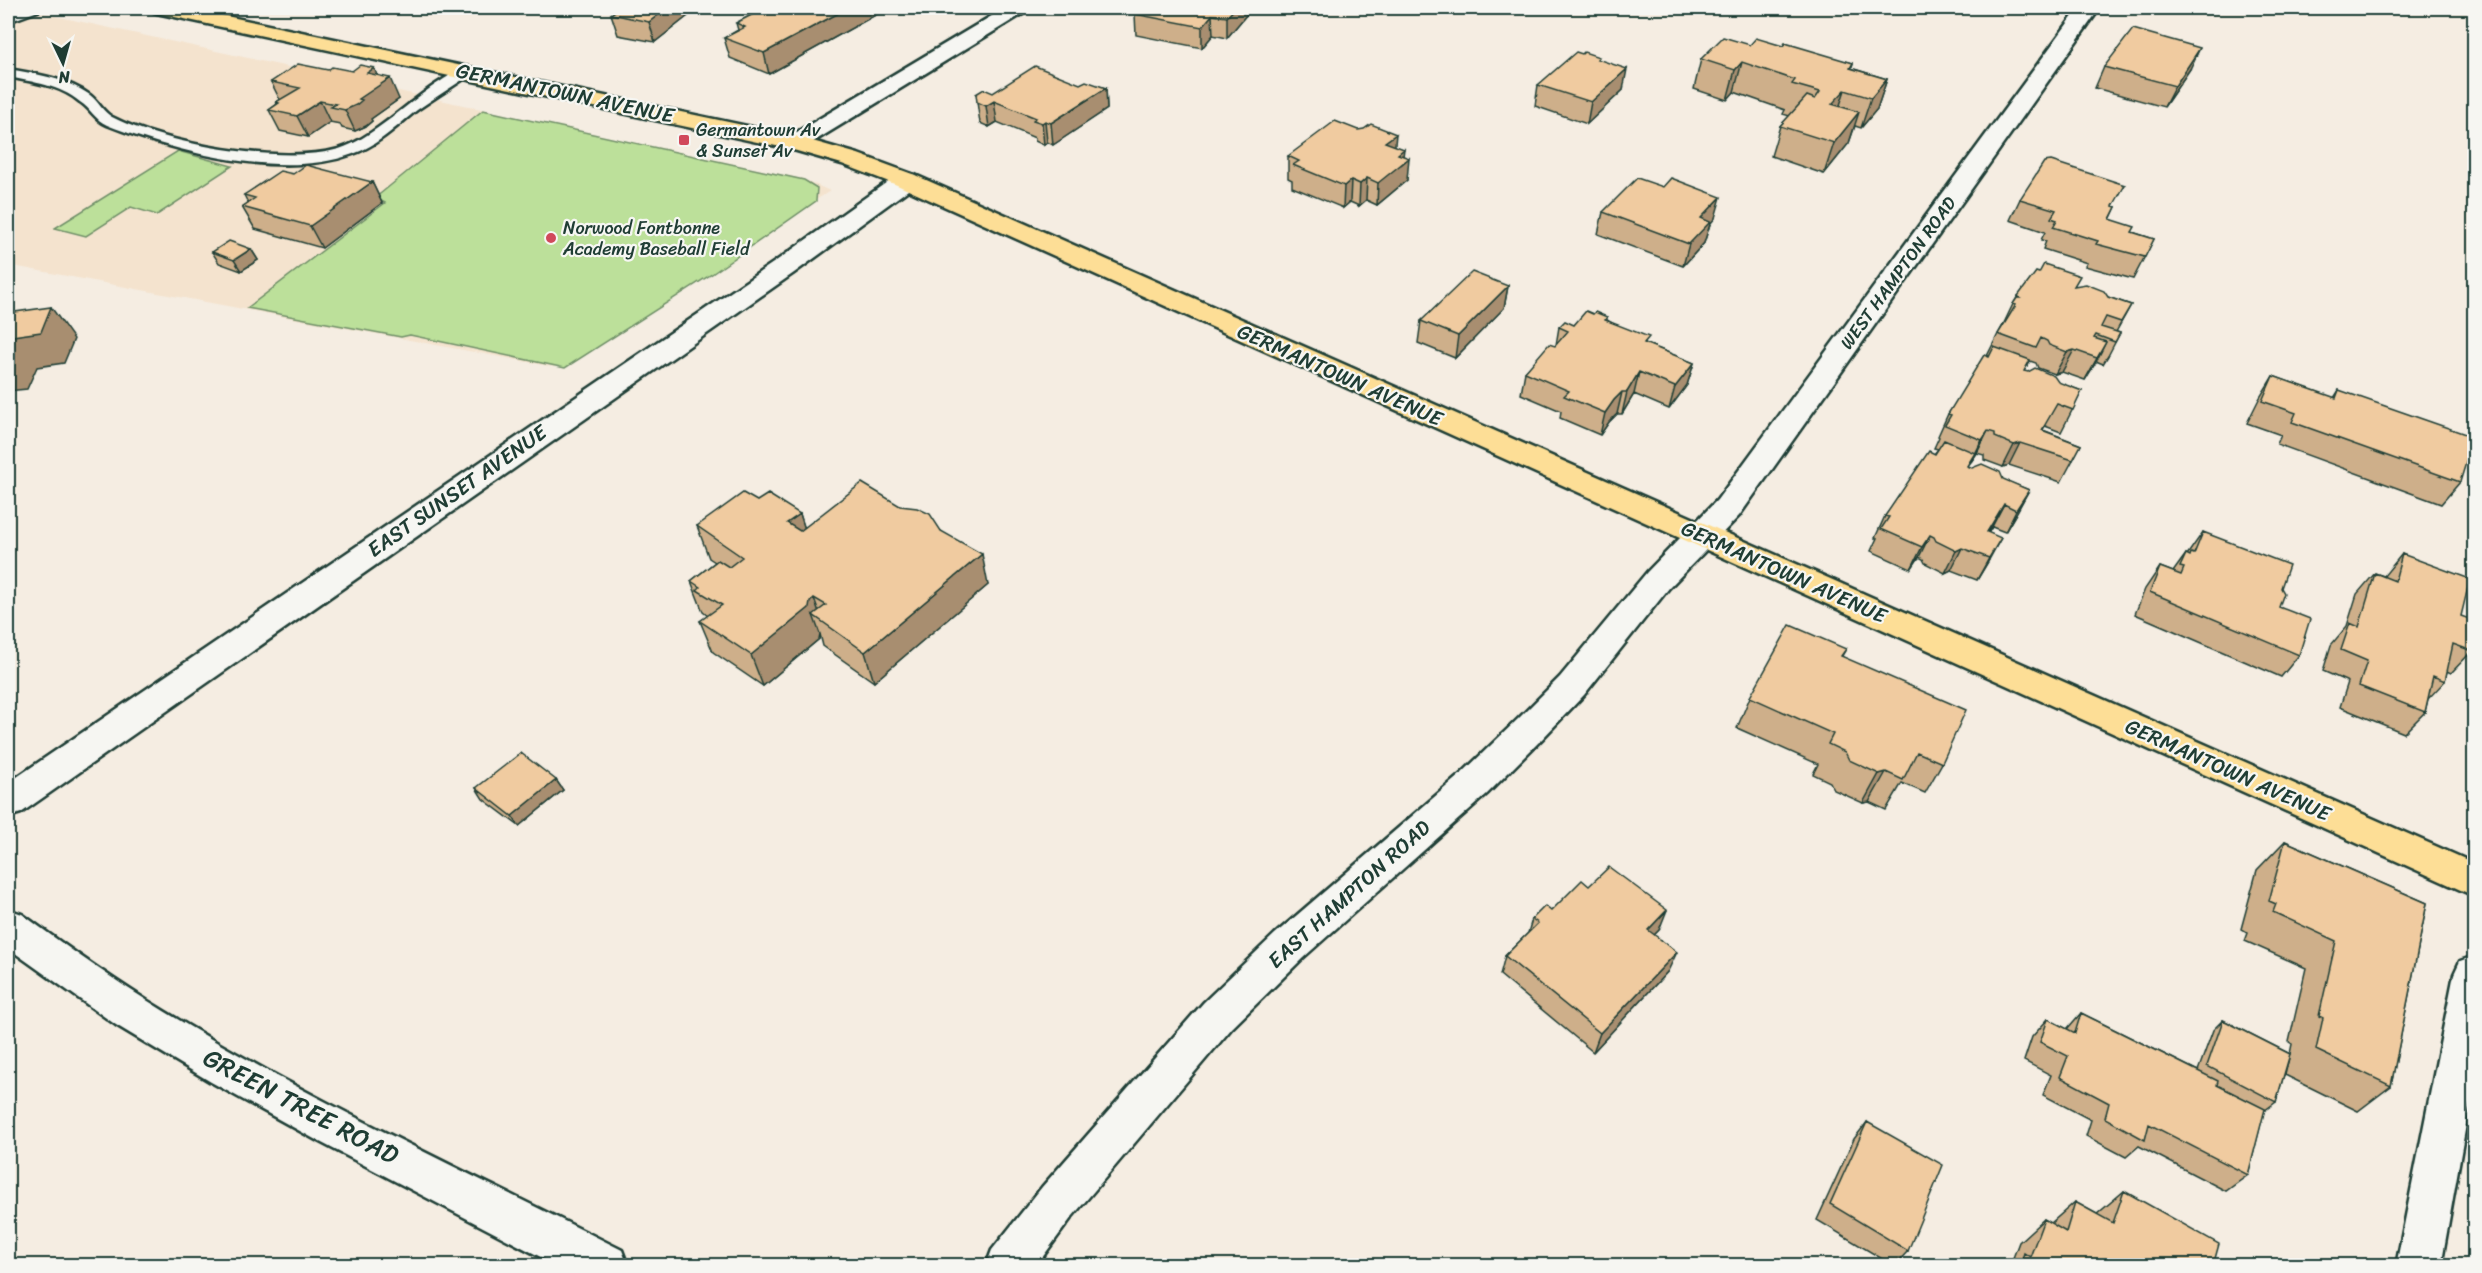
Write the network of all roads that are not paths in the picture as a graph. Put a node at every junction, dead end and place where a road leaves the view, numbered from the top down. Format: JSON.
{"nodes":[{"id":1,"x":33,"y":8,"type":"edge"},
{"id":2,"x":160,"y":8,"type":"edge"},
{"id":3,"x":1018,"y":8,"type":"edge"},
{"id":4,"x":2089,"y":8,"type":"edge"},
{"id":5,"x":8,"y":18,"type":"edge"},
{"id":6,"x":465,"y":72,"type":"junction"},
{"id":7,"x":8,"y":73,"type":"edge"},
{"id":8,"x":795,"y":143,"type":"junction"},
{"id":9,"x":906,"y":180,"type":"junction"},
{"id":10,"x":1702,"y":536,"type":"junction"},
{"id":11,"x":8,"y":802,"type":"edge"},
{"id":12,"x":2475,"y":880,"type":"edge"},
{"id":13,"x":8,"y":926,"type":"edge"},
{"id":14,"x":2475,"y":974,"type":"edge"},
{"id":15,"x":606,"y":1266,"type":"edge"},
{"id":16,"x":1008,"y":1266,"type":"edge"},
{"id":17,"x":2418,"y":1266,"type":"edge"}],
"edges":[{"from":1,"to":5,"type":"lane"},
{"from":2,"to":6,"type":"main road","name":"GERMANTOWN AVENUE"},
{"from":3,"to":8,"type":"street"},
{"from":4,"to":10,"type":"street","name":"WEST HAMPTON ROAD"},
{"from":6,"to":7,"type":"lane"},
{"from":6,"to":8,"type":"main road","name":"GERMANTOWN AVENUE"},
{"from":8,"to":9,"type":"main road","name":"GERMANTOWN AVENUE"},
{"from":9,"to":10,"type":"main road","name":"GERMANTOWN AVENUE"},
{"from":9,"to":11,"type":"street","name":"EAST SUNSET AVENUE"},
{"from":10,"to":12,"type":"main road","name":"GERMANTOWN AVENUE"},
{"from":10,"to":16,"type":"street","name":"EAST HAMPTON ROAD"},
{"from":13,"to":15,"type":"street","name":"GREEN TREE ROAD"},
{"from":14,"to":17,"type":"street"}]}
